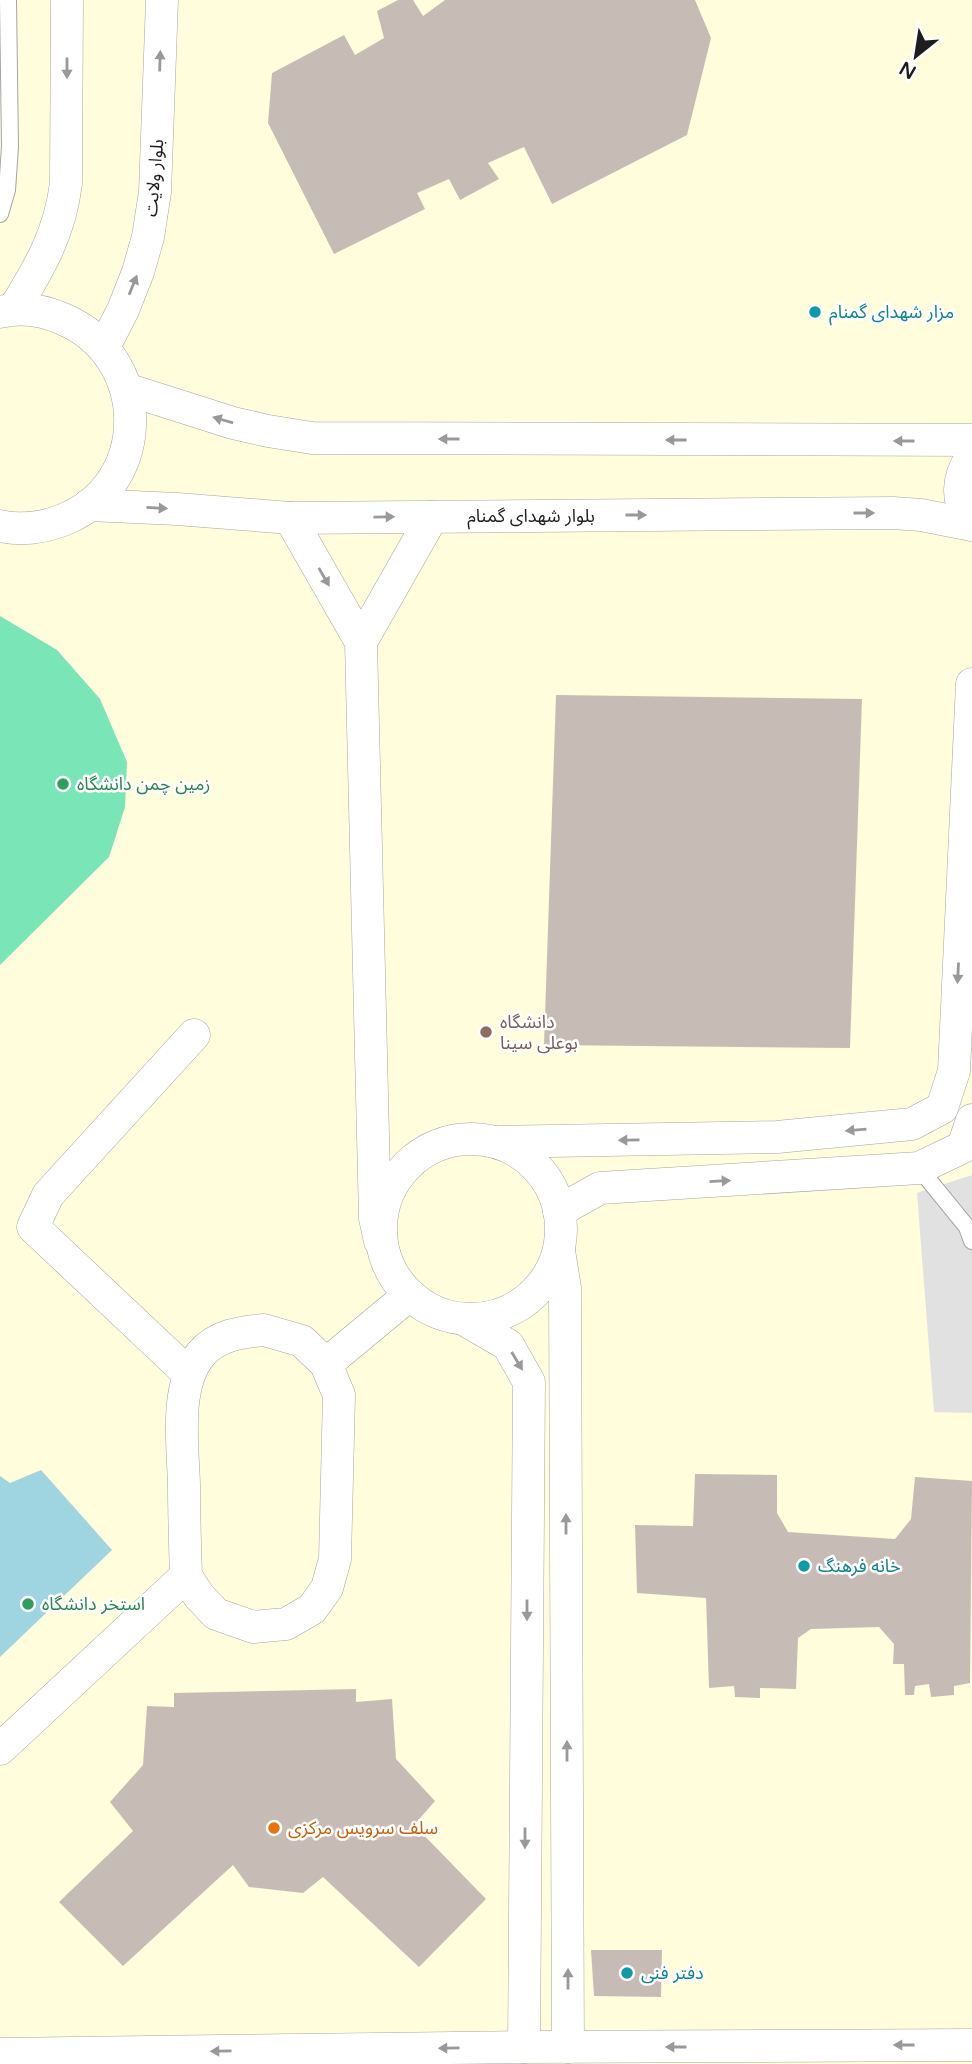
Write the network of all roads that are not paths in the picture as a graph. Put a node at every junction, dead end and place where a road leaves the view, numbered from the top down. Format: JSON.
{"nodes":[{"id":1,"x":8,"y":0,"type":"edge"},
{"id":2,"x":67,"y":0,"type":"edge"},
{"id":3,"x":162,"y":0,"type":"edge"},
{"id":4,"x":0,"y":214,"type":"edge"},
{"id":5,"x":7,"y":310,"type":"edge"},
{"id":6,"x":104,"y":347,"type":"junction"},
{"id":7,"x":125,"y":389,"type":"junction"},
{"id":8,"x":972,"y":440,"type":"edge"},
{"id":9,"x":972,"y":456,"type":"edge"},
{"id":10,"x":89,"y":505,"type":"junction"},
{"id":11,"x":432,"y":517,"type":"junction"},
{"id":12,"x":289,"y":518,"type":"junction"},
{"id":13,"x":972,"y":524,"type":"edge"},
{"id":14,"x":0,"y":526,"type":"edge"},
{"id":15,"x":361,"y":642,"type":"junction"},
{"id":16,"x":972,"y":684,"type":"edge"},
{"id":17,"x":194,"y":1035,"type":"dead end"},
{"id":18,"x":972,"y":1120,"type":"edge"},
{"id":19,"x":496,"y":1142,"type":"junction"},
{"id":20,"x":919,"y":1168,"type":"junction"},
{"id":21,"x":559,"y":1211,"type":"junction"},
{"id":22,"x":380,"y":1241,"type":"junction"},
{"id":23,"x":972,"y":1241,"type":"edge"},
{"id":24,"x":559,"y":1251,"type":"junction"},
{"id":25,"x":408,"y":1296,"type":"junction"},
{"id":26,"x":465,"y":1320,"type":"junction"},
{"id":27,"x":326,"y":1364,"type":"junction"},
{"id":28,"x":190,"y":1374,"type":"junction"},
{"id":29,"x":186,"y":1576,"type":"junction"},
{"id":30,"x":0,"y":1749,"type":"edge"},
{"id":31,"x":972,"y":2045,"type":"edge"},
{"id":32,"x":524,"y":2047,"type":"junction"},
{"id":33,"x":568,"y":2047,"type":"junction"},
{"id":34,"x":0,"y":2054,"type":"edge"}],
"edges":[{"from":1,"to":4,"type":"lane"},
{"from":2,"to":5,"type":"street","one_way":true},
{"from":6,"to":3,"type":"street","name":"بلوار ولایت","one_way":true},
{"from":5,"to":6,"type":"street"},
{"from":6,"to":7,"type":"street"},
{"from":8,"to":7,"type":"street","one_way":true},
{"from":7,"to":10,"type":"street"},
{"from":9,"to":13,"type":"street"},
{"from":10,"to":12,"type":"street","name":"بلوار شهدای گمنام","one_way":true},
{"from":10,"to":14,"type":"street"},
{"from":12,"to":11,"type":"street","name":"بلوار شهدای گمنام","one_way":true},
{"from":11,"to":13,"type":"street","name":"بلوار شهدای گمنام","one_way":true},
{"from":11,"to":15,"type":"street"},
{"from":12,"to":15,"type":"street","one_way":true},
{"from":15,"to":22,"type":"street"},
{"from":16,"to":19,"type":"street","one_way":true},
{"from":17,"to":28,"type":"street"},
{"from":18,"to":20,"type":"street"},
{"from":19,"to":21,"type":"street"},
{"from":19,"to":22,"type":"street"},
{"from":21,"to":20,"type":"street","one_way":true},
{"from":20,"to":23,"type":"lane"},
{"from":21,"to":24,"type":"street"},
{"from":22,"to":25,"type":"street"},
{"from":24,"to":26,"type":"street"},
{"from":33,"to":24,"type":"street","one_way":true},
{"from":25,"to":26,"type":"street"},
{"from":25,"to":27,"type":"street"},
{"from":26,"to":32,"type":"street","one_way":true},
{"from":27,"to":28,"type":"street"},
{"from":27,"to":29,"type":"street"},
{"from":28,"to":29,"type":"street"},
{"from":29,"to":30,"type":"street"},
{"from":31,"to":33,"type":"street","one_way":true},
{"from":32,"to":33,"type":"street"},
{"from":32,"to":34,"type":"street","one_way":true}]}
